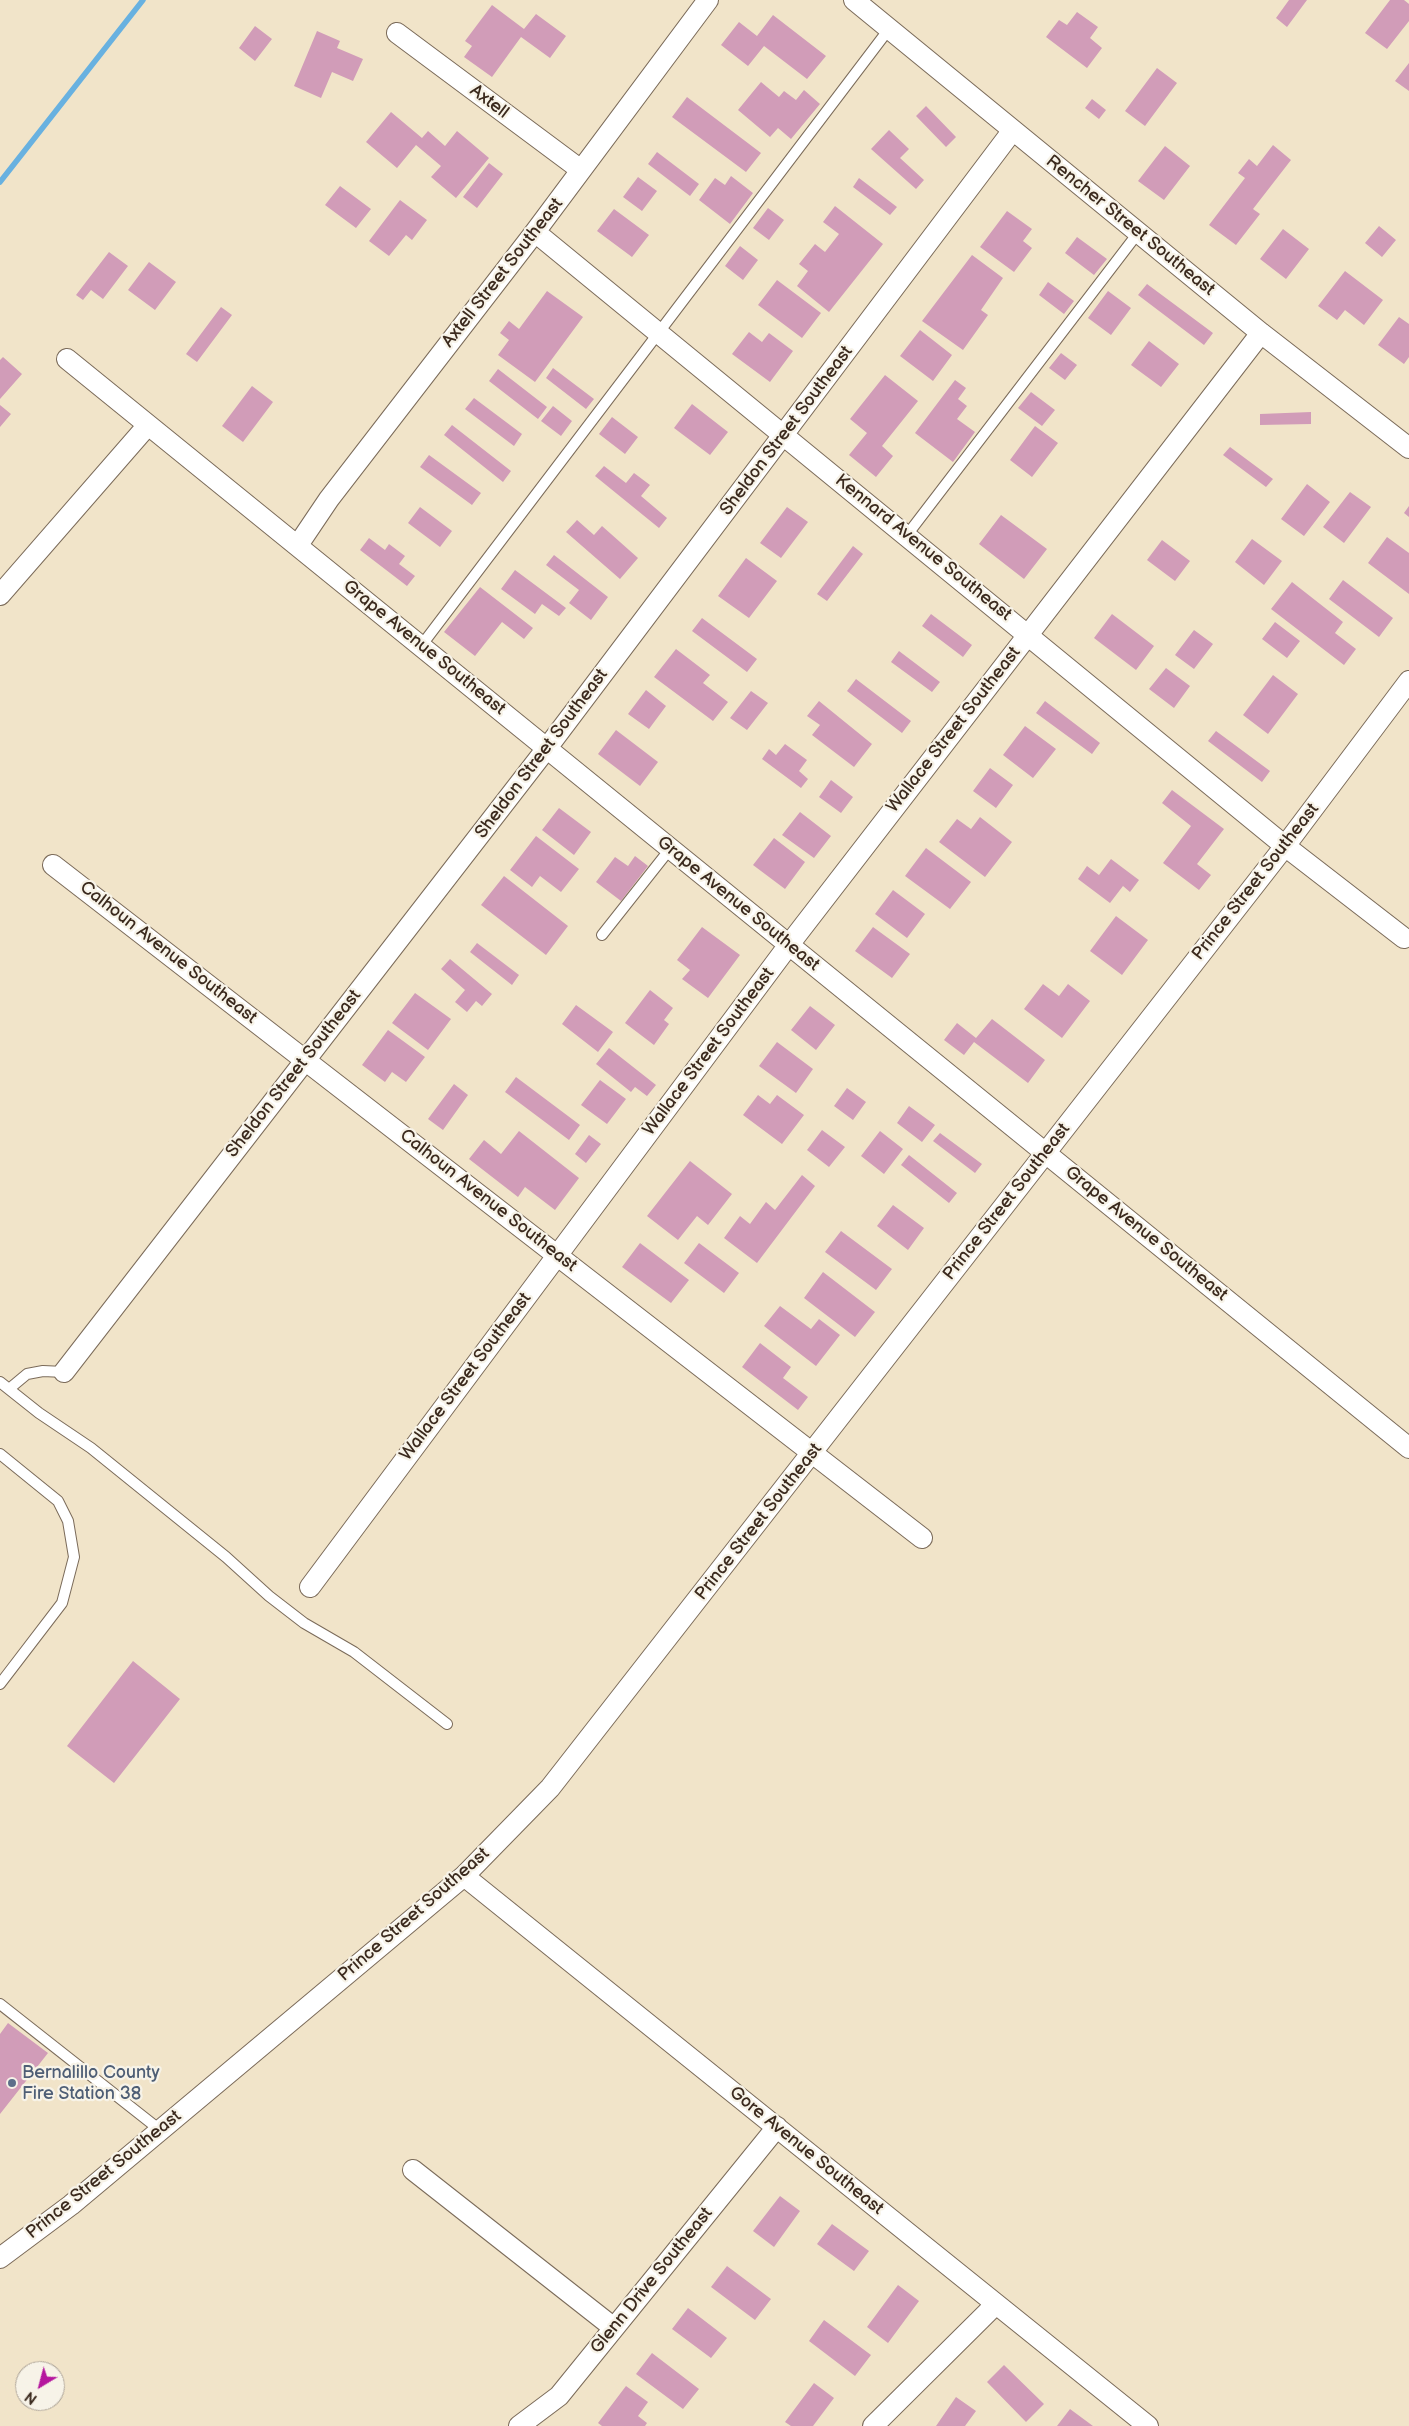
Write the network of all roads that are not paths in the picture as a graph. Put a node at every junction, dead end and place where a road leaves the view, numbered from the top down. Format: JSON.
{"nodes":[{"id":1,"x":854,"y":0,"type":"edge"},
{"id":2,"x":703,"y":2,"type":"edge"},
{"id":3,"x":889,"y":29,"type":"junction"},
{"id":4,"x":397,"y":33,"type":"dead end"},
{"id":5,"x":1013,"y":130,"type":"junction"},
{"id":6,"x":581,"y":170,"type":"junction"},
{"id":7,"x":535,"y":232,"type":"junction"},
{"id":8,"x":1138,"y":233,"type":"junction"},
{"id":9,"x":659,"y":332,"type":"junction"},
{"id":10,"x":1260,"y":332,"type":"junction"},
{"id":11,"x":66,"y":359,"type":"dead end"},
{"id":12,"x":148,"y":425,"type":"junction"},
{"id":13,"x":785,"y":434,"type":"junction"},
{"id":14,"x":1409,"y":448,"type":"edge"},
{"id":15,"x":907,"y":535,"type":"junction"},
{"id":16,"x":298,"y":546,"type":"junction"},
{"id":17,"x":0,"y":595,"type":"edge"},
{"id":18,"x":1028,"y":634,"type":"junction"},
{"id":19,"x":422,"y":646,"type":"junction"},
{"id":20,"x":1409,"y":681,"type":"edge"},
{"id":21,"x":547,"y":748,"type":"junction"},
{"id":22,"x":1285,"y":846,"type":"junction"},
{"id":23,"x":670,"y":848,"type":"junction"},
{"id":24,"x":53,"y":865,"type":"dead end"},
{"id":25,"x":602,"y":935,"type":"dead end"},
{"id":26,"x":1404,"y":938,"type":"dead end"},
{"id":27,"x":788,"y":946,"type":"junction"},
{"id":28,"x":306,"y":1059,"type":"junction"},
{"id":29,"x":1045,"y":1152,"type":"junction"},
{"id":30,"x":557,"y":1256,"type":"junction"},
{"id":31,"x":64,"y":1372,"type":"joint"},
{"id":32,"x":0,"y":1382,"type":"edge"},
{"id":33,"x":9,"y":1389,"type":"junction"},
{"id":34,"x":1409,"y":1448,"type":"edge"},
{"id":35,"x":0,"y":1454,"type":"edge"},
{"id":36,"x":812,"y":1455,"type":"junction"},
{"id":37,"x":922,"y":1538,"type":"dead end"},
{"id":38,"x":310,"y":1586,"type":"dead end"},
{"id":39,"x":0,"y":1684,"type":"edge"},
{"id":40,"x":447,"y":1724,"type":"dead end"},
{"id":41,"x":464,"y":1876,"type":"junction"},
{"id":42,"x":0,"y":2004,"type":"edge"},
{"id":43,"x":777,"y":2127,"type":"junction"},
{"id":44,"x":160,"y":2130,"type":"junction"},
{"id":45,"x":414,"y":2170,"type":"dead end"},
{"id":46,"x":0,"y":2258,"type":"edge"},
{"id":47,"x":996,"y":2304,"type":"junction"},
{"id":48,"x":614,"y":2328,"type":"junction"},
{"id":49,"x":519,"y":2426,"type":"edge"},
{"id":50,"x":872,"y":2426,"type":"edge"},
{"id":51,"x":1148,"y":2426,"type":"edge"}],
"edges":[{"from":1,"to":3,"type":"street","name":"Rencher Street Southeast"},
{"from":2,"to":6,"type":"street","name":"Axtell Street Southeast"},
{"from":3,"to":5,"type":"street","name":"Rencher Street Southeast"},
{"from":3,"to":9,"type":"lane"},
{"from":4,"to":6,"type":"street","name":"Axtell"},
{"from":5,"to":8,"type":"street","name":"Rencher Street Southeast"},
{"from":5,"to":13,"type":"street","name":"Sheldon Street Southeast"},
{"from":6,"to":7,"type":"street","name":"Axtell Street Southeast"},
{"from":7,"to":9,"type":"street","name":"Kennard Avenue Southeast"},
{"from":7,"to":16,"type":"street","name":"Axtell Street Southeast"},
{"from":8,"to":10,"type":"street","name":"Rencher Street Southeast"},
{"from":8,"to":15,"type":"lane"},
{"from":9,"to":13,"type":"street","name":"Kennard Avenue Southeast"},
{"from":9,"to":19,"type":"lane"},
{"from":10,"to":14,"type":"street","name":"Rencher Street Southeast"},
{"from":10,"to":18,"type":"street","name":"Wallace Street Southeast"},
{"from":11,"to":12,"type":"street","name":"Grape Avenue Southeast"},
{"from":12,"to":16,"type":"street","name":"Grape Avenue Southeast"},
{"from":12,"to":17,"type":"street"},
{"from":13,"to":15,"type":"street","name":"Kennard Avenue Southeast"},
{"from":13,"to":21,"type":"street","name":"Sheldon Street Southeast"},
{"from":15,"to":18,"type":"street","name":"Kennard Avenue Southeast"},
{"from":16,"to":19,"type":"street","name":"Grape Avenue Southeast"},
{"from":18,"to":22,"type":"street","name":"Kennard Avenue Southeast"},
{"from":18,"to":27,"type":"street","name":"Wallace Street Southeast"},
{"from":19,"to":21,"type":"street","name":"Grape Avenue Southeast"},
{"from":20,"to":22,"type":"street","name":"Prince Street Southeast"},
{"from":21,"to":23,"type":"street","name":"Grape Avenue Southeast"},
{"from":21,"to":28,"type":"street","name":"Sheldon Street Southeast"},
{"from":22,"to":26,"type":"street","name":"Kennard Avenue Southeast"},
{"from":22,"to":29,"type":"street","name":"Prince Street Southeast"},
{"from":23,"to":25,"type":"lane"},
{"from":23,"to":27,"type":"street","name":"Grape Avenue Southeast"},
{"from":24,"to":28,"type":"street","name":"Calhoun Avenue Southeast"},
{"from":27,"to":29,"type":"street","name":"Grape Avenue Southeast"},
{"from":27,"to":30,"type":"street","name":"Wallace Street Southeast"},
{"from":28,"to":30,"type":"street","name":"Calhoun Avenue Southeast"},
{"from":28,"to":31,"type":"street","name":"Sheldon Street Southeast"},
{"from":29,"to":34,"type":"street","name":"Grape Avenue Southeast"},
{"from":29,"to":36,"type":"street","name":"Prince Street Southeast"},
{"from":30,"to":36,"type":"street","name":"Calhoun Avenue Southeast"},
{"from":30,"to":38,"type":"street","name":"Wallace Street Southeast"},
{"from":31,"to":33,"type":"lane"},
{"from":32,"to":33,"type":"lane"},
{"from":33,"to":40,"type":"lane"},
{"from":35,"to":39,"type":"lane"},
{"from":36,"to":37,"type":"street","name":"Calhoun Avenue Southeast"},
{"from":36,"to":41,"type":"street","name":"Prince Street Southeast"},
{"from":41,"to":43,"type":"street","name":"Gore Avenue Southeast"},
{"from":41,"to":44,"type":"street","name":"Prince Street Southeast"},
{"from":42,"to":44,"type":"lane"},
{"from":43,"to":47,"type":"street","name":"Gore Avenue Southeast"},
{"from":43,"to":48,"type":"street","name":"Glenn Drive Southeast"},
{"from":44,"to":46,"type":"street","name":"Prince Street Southeast"},
{"from":45,"to":48,"type":"street"},
{"from":47,"to":50,"type":"street"},
{"from":47,"to":51,"type":"street","name":"Gore Avenue Southeast"},
{"from":48,"to":49,"type":"street","name":"Glenn Drive Southeast"}]}
